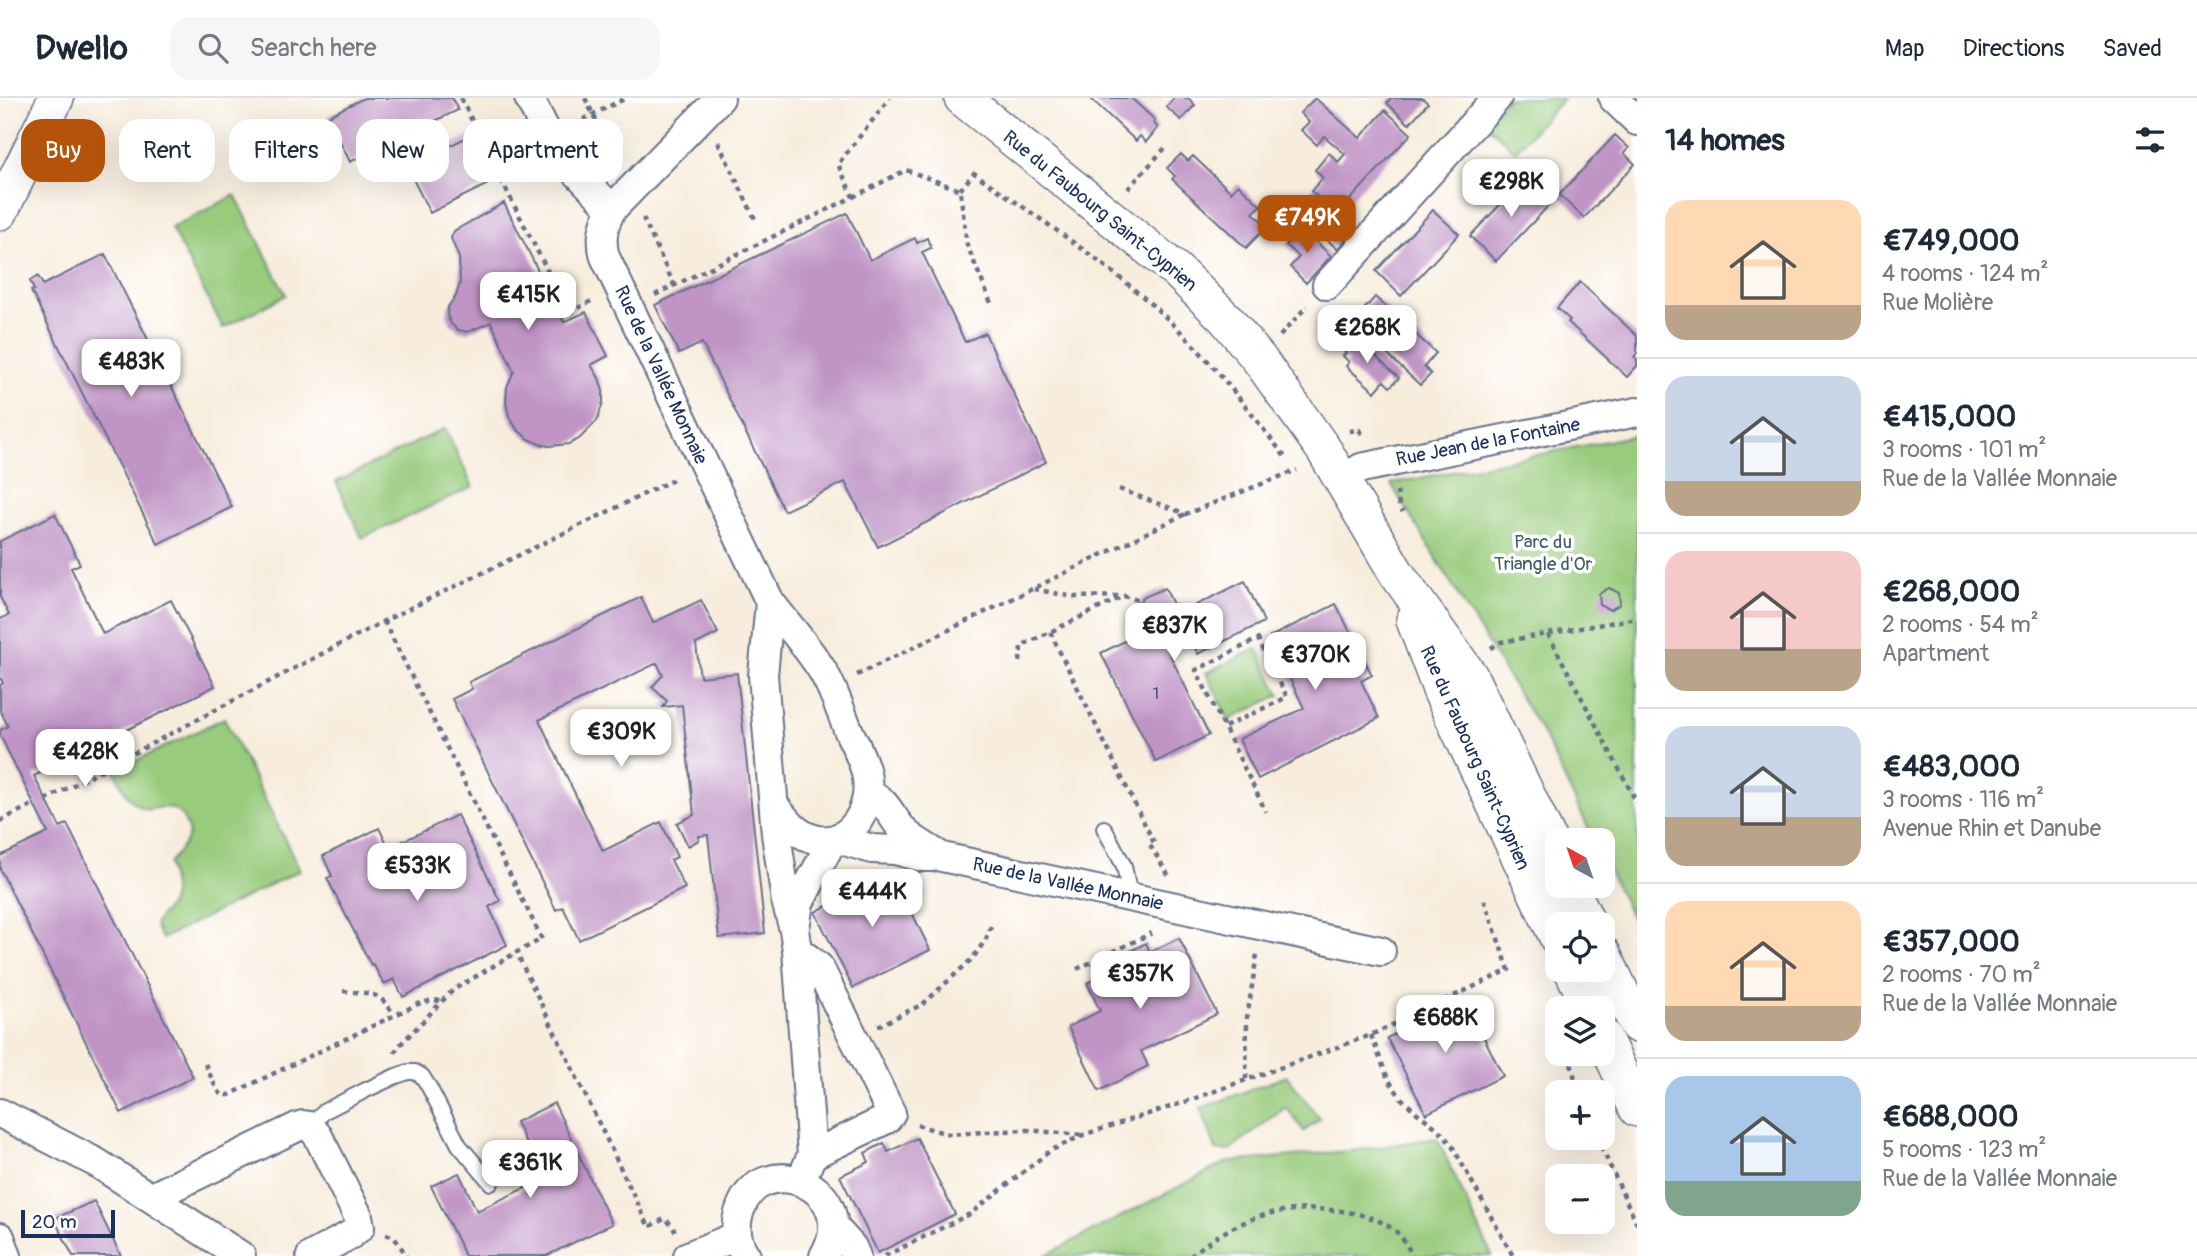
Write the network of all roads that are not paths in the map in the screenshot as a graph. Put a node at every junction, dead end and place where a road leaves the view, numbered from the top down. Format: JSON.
{"nodes":[{"id":1,"x":56,"y":98,"type":"edge"},
{"id":2,"x":529,"y":98,"type":"edge"},
{"id":3,"x":962,"y":98,"type":"edge"},
{"id":4,"x":1497,"y":98,"type":"edge"},
{"id":5,"x":1613,"y":98,"type":"edge"},
{"id":6,"x":712,"y":106,"type":"edge"},
{"id":7,"x":1637,"y":121,"type":"edge"},
{"id":8,"x":612,"y":209,"type":"junction"},
{"id":9,"x":0,"y":212,"type":"edge"},
{"id":10,"x":1317,"y":295,"type":"road end"},
{"id":11,"x":1637,"y":412,"type":"edge"},
{"id":12,"x":1342,"y":480,"type":"junction"},
{"id":13,"x":1397,"y":574,"type":"junction"},
{"id":14,"x":770,"y":602,"type":"junction"},
{"id":15,"x":814,"y":658,"type":"junction"},
{"id":16,"x":762,"y":675,"type":"junction"},
{"id":17,"x":869,"y":793,"type":"junction"},
{"id":18,"x":774,"y":805,"type":"junction"},
{"id":19,"x":1104,"y":828,"type":"dead end"},
{"id":20,"x":1545,"y":832,"type":"edge"},
{"id":21,"x":835,"y":840,"type":"junction"},
{"id":22,"x":942,"y":857,"type":"junction"},
{"id":23,"x":1130,"y":896,"type":"junction"},
{"id":24,"x":1545,"y":912,"type":"edge"},
{"id":25,"x":795,"y":940,"type":"junction"},
{"id":26,"x":1381,"y":951,"type":"dead end"},
{"id":27,"x":1615,"y":979,"type":"edge"},
{"id":28,"x":1637,"y":1025,"type":"edge"},
{"id":29,"x":1615,"y":1062,"type":"edge"},
{"id":30,"x":1637,"y":1109,"type":"edge"},
{"id":31,"x":0,"y":1113,"type":"edge"},
{"id":32,"x":310,"y":1126,"type":"junction"},
{"id":33,"x":806,"y":1168,"type":"junction"},
{"id":34,"x":491,"y":1183,"type":"dead end"},
{"id":35,"x":152,"y":1197,"type":"junction"},
{"id":36,"x":834,"y":1227,"type":"junction"},
{"id":37,"x":0,"y":1237,"type":"edge"},
{"id":38,"x":741,"y":1246,"type":"edge"},
{"id":39,"x":690,"y":1255,"type":"edge"},
{"id":40,"x":7,"y":1256,"type":"edge"},
{"id":41,"x":242,"y":1256,"type":"edge"},
{"id":42,"x":311,"y":1256,"type":"edge"},
{"id":43,"x":824,"y":1256,"type":"edge"},
{"id":44,"x":856,"y":1256,"type":"edge"}],
"edges":[{"from":1,"to":9,"type":"street"},
{"from":2,"to":8,"type":"street"},
{"from":3,"to":12,"type":"street","name":"Rue du Faubourg Saint-Cyprien"},
{"from":4,"to":10,"type":"street"},
{"from":5,"to":7,"type":"street"},
{"from":6,"to":8,"type":"street","name":"Rue de la Vallée Monnaie"},
{"from":8,"to":14,"type":"street","name":"Rue de la Vallée Monnaie"},
{"from":11,"to":12,"type":"street","name":"Rue Jean de la Fontaine"},
{"from":12,"to":13,"type":"street","name":"Rue du Faubourg Saint-Cyprien"},
{"from":13,"to":20,"type":"street","name":"Rue du Faubourg Saint-Cyprien"},
{"from":13,"to":24,"type":"street","name":"Rue du Faubourg Saint-Cyprien"},
{"from":14,"to":15,"type":"street","name":"Rue de la Vallée Monnaie"},
{"from":14,"to":16,"type":"street"},
{"from":15,"to":16,"type":"street"},
{"from":15,"to":17,"type":"street","name":"Rue de la Vallée Monnaie"},
{"from":16,"to":18,"type":"street"},
{"from":17,"to":21,"type":"street"},
{"from":17,"to":22,"type":"street","name":"Rue de la Vallée Monnaie"},
{"from":18,"to":21,"type":"street"},
{"from":18,"to":25,"type":"street"},
{"from":19,"to":23,"type":"lane"},
{"from":21,"to":22,"type":"street"},
{"from":21,"to":25,"type":"street"},
{"from":22,"to":23,"type":"street","name":"Rue de la Vallée Monnaie"},
{"from":23,"to":26,"type":"street","name":"Rue de la Vallée Monnaie"},
{"from":25,"to":33,"type":"street"},
{"from":25,"to":33,"type":"street"},
{"from":27,"to":28,"type":"street"},
{"from":29,"to":30,"type":"street"},
{"from":31,"to":35,"type":"street"},
{"from":32,"to":34,"type":"lane"},
{"from":32,"to":35,"type":"street"},
{"from":32,"to":42,"type":"street"},
{"from":33,"to":36,"type":"street"},
{"from":33,"to":38,"type":"street"},
{"from":35,"to":41,"type":"street"},
{"from":36,"to":43,"type":"street"},
{"from":36,"to":44,"type":"street"},
{"from":37,"to":40,"type":"street"},
{"from":38,"to":39,"type":"street"}]}
